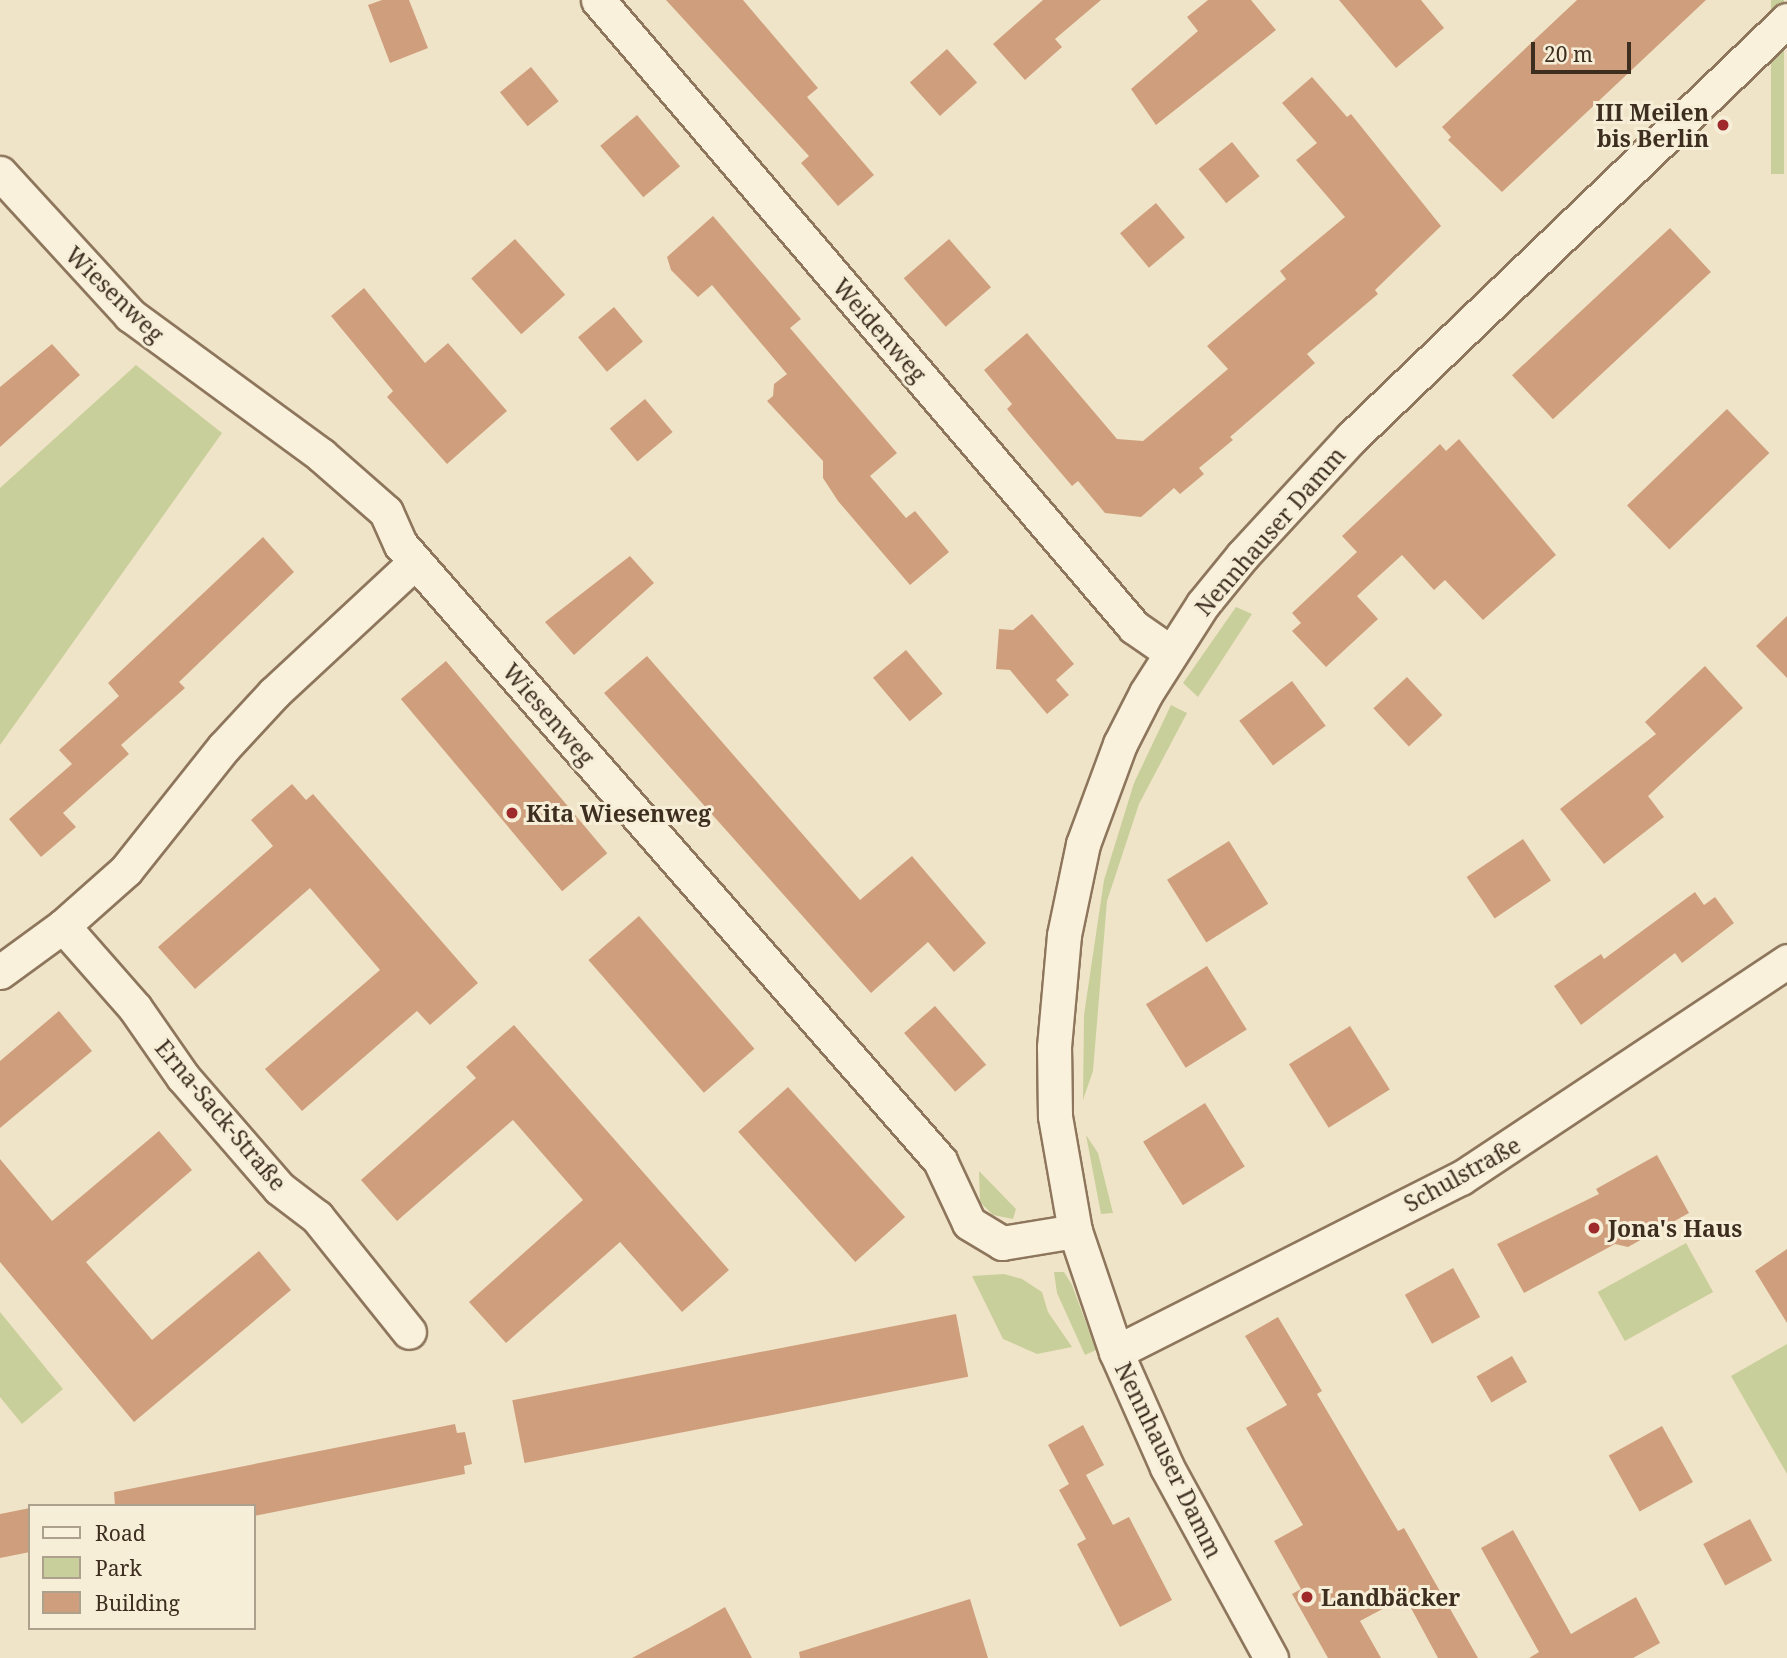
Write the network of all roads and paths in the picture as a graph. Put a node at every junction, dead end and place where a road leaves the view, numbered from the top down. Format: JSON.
{"nodes":[{"id":1,"x":598,"y":0,"type":"edge"},
{"id":2,"x":1787,"y":20,"type":"edge"},
{"id":3,"x":0,"y":173,"type":"edge"},
{"id":4,"x":415,"y":562,"type":"junction"},
{"id":5,"x":1170,"y":652,"type":"junction"},
{"id":6,"x":62,"y":926,"type":"junction"},
{"id":7,"x":1787,"y":961,"type":"edge"},
{"id":8,"x":0,"y":972,"type":"edge"},
{"id":9,"x":1075,"y":1231,"type":"junction"},
{"id":10,"x":409,"y":1332,"type":"dead end"},
{"id":11,"x":1116,"y":1352,"type":"junction"},
{"id":12,"x":1271,"y":1658,"type":"edge"}],
"edges":[{"from":1,"to":5,"type":"street","name":"Weidenweg"},
{"from":2,"to":5,"type":"street","name":"Nennhauser Damm"},
{"from":3,"to":4,"type":"street","name":"Wiesenweg"},
{"from":4,"to":6,"type":"street"},
{"from":4,"to":9,"type":"street","name":"Wiesenweg"},
{"from":5,"to":9,"type":"street","name":"Nennhauser Damm"},
{"from":6,"to":8,"type":"street"},
{"from":6,"to":10,"type":"street","name":"Erna-Sack-Straße"},
{"from":7,"to":11,"type":"street","name":"Schulstraße"},
{"from":9,"to":11,"type":"street","name":"Nennhauser Damm"},
{"from":11,"to":12,"type":"street","name":"Nennhauser Damm"}]}
